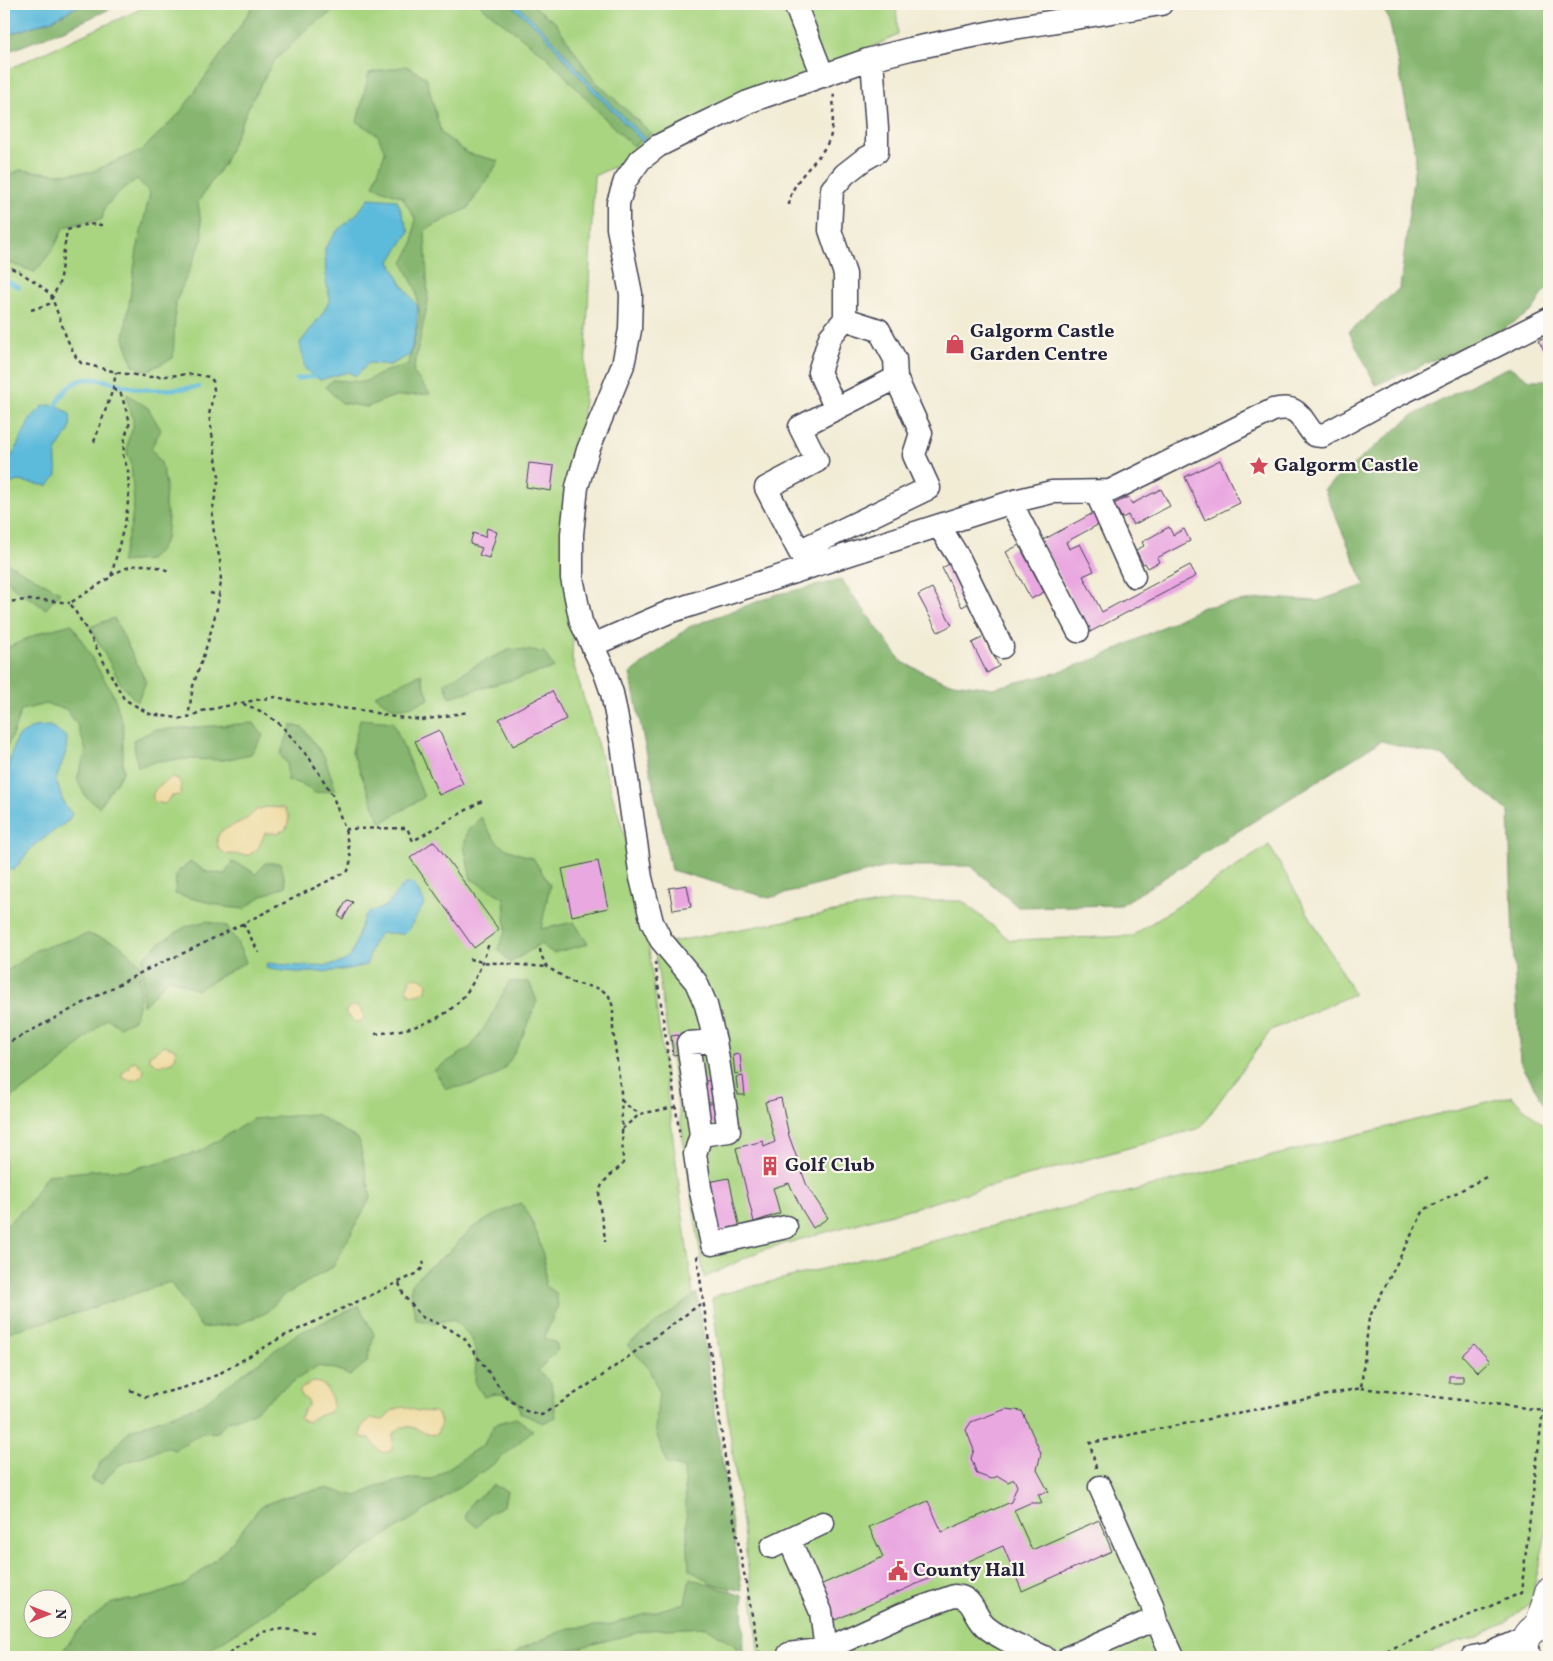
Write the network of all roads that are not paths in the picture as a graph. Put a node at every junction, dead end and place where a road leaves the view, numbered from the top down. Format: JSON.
{"nodes":[{"id":1,"x":795,"y":4,"type":"edge"},
{"id":2,"x":1161,"y":4,"type":"edge"},
{"id":3,"x":872,"y":59,"type":"junction"},
{"id":4,"x":829,"y":74,"type":"junction"},
{"id":5,"x":846,"y":319,"type":"junction"},
{"id":6,"x":1549,"y":320,"type":"edge"},
{"id":7,"x":896,"y":378,"type":"junction"},
{"id":8,"x":836,"y":409,"type":"junction"},
{"id":9,"x":1096,"y":492,"type":"junction"},
{"id":10,"x":1011,"y":503,"type":"junction"},
{"id":11,"x":939,"y":526,"type":"junction"},
{"id":12,"x":805,"y":559,"type":"junction"},
{"id":13,"x":1134,"y":576,"type":"dead end"},
{"id":14,"x":1078,"y":631,"type":"dead end"},
{"id":15,"x":593,"y":645,"type":"junction"},
{"id":16,"x":1002,"y":647,"type":"dead end"},
{"id":17,"x":715,"y":1041,"type":"junction"},
{"id":18,"x":701,"y":1135,"type":"junction"},
{"id":19,"x":786,"y":1227,"type":"dead end"},
{"id":20,"x":1100,"y":1487,"type":"road end"},
{"id":21,"x":823,"y":1523,"type":"dead end"},
{"id":22,"x":1549,"y":1592,"type":"edge"},
{"id":23,"x":1157,"y":1625,"type":"junction"},
{"id":24,"x":1516,"y":1645,"type":"edge"},
{"id":25,"x":827,"y":1653,"type":"edge"},
{"id":26,"x":790,"y":1657,"type":"edge"},
{"id":27,"x":1044,"y":1657,"type":"edge"},
{"id":28,"x":1069,"y":1657,"type":"edge"},
{"id":29,"x":1173,"y":1657,"type":"edge"}],
"edges":[{"from":1,"to":4,"type":"lane"},
{"from":2,"to":3,"type":"lane"},
{"from":3,"to":4,"type":"lane"},
{"from":3,"to":5,"type":"lane"},
{"from":4,"to":15,"type":"lane"},
{"from":5,"to":7,"type":"lane"},
{"from":5,"to":8,"type":"lane"},
{"from":6,"to":9,"type":"lane"},
{"from":7,"to":8,"type":"lane"},
{"from":7,"to":12,"type":"lane"},
{"from":8,"to":12,"type":"lane"},
{"from":9,"to":10,"type":"lane"},
{"from":9,"to":13,"type":"lane"},
{"from":10,"to":11,"type":"lane"},
{"from":10,"to":14,"type":"lane"},
{"from":11,"to":12,"type":"lane"},
{"from":11,"to":16,"type":"lane"},
{"from":12,"to":15,"type":"lane"},
{"from":15,"to":17,"type":"lane"},
{"from":17,"to":18,"type":"lane"},
{"from":17,"to":18,"type":"lane"},
{"from":18,"to":19,"type":"lane"},
{"from":20,"to":23,"type":"lane"},
{"from":21,"to":25,"type":"lane"},
{"from":22,"to":24,"type":"main road"},
{"from":23,"to":28,"type":"lane"},
{"from":23,"to":29,"type":"lane"},
{"from":25,"to":26,"type":"lane"},
{"from":25,"to":27,"type":"lane"}]}
